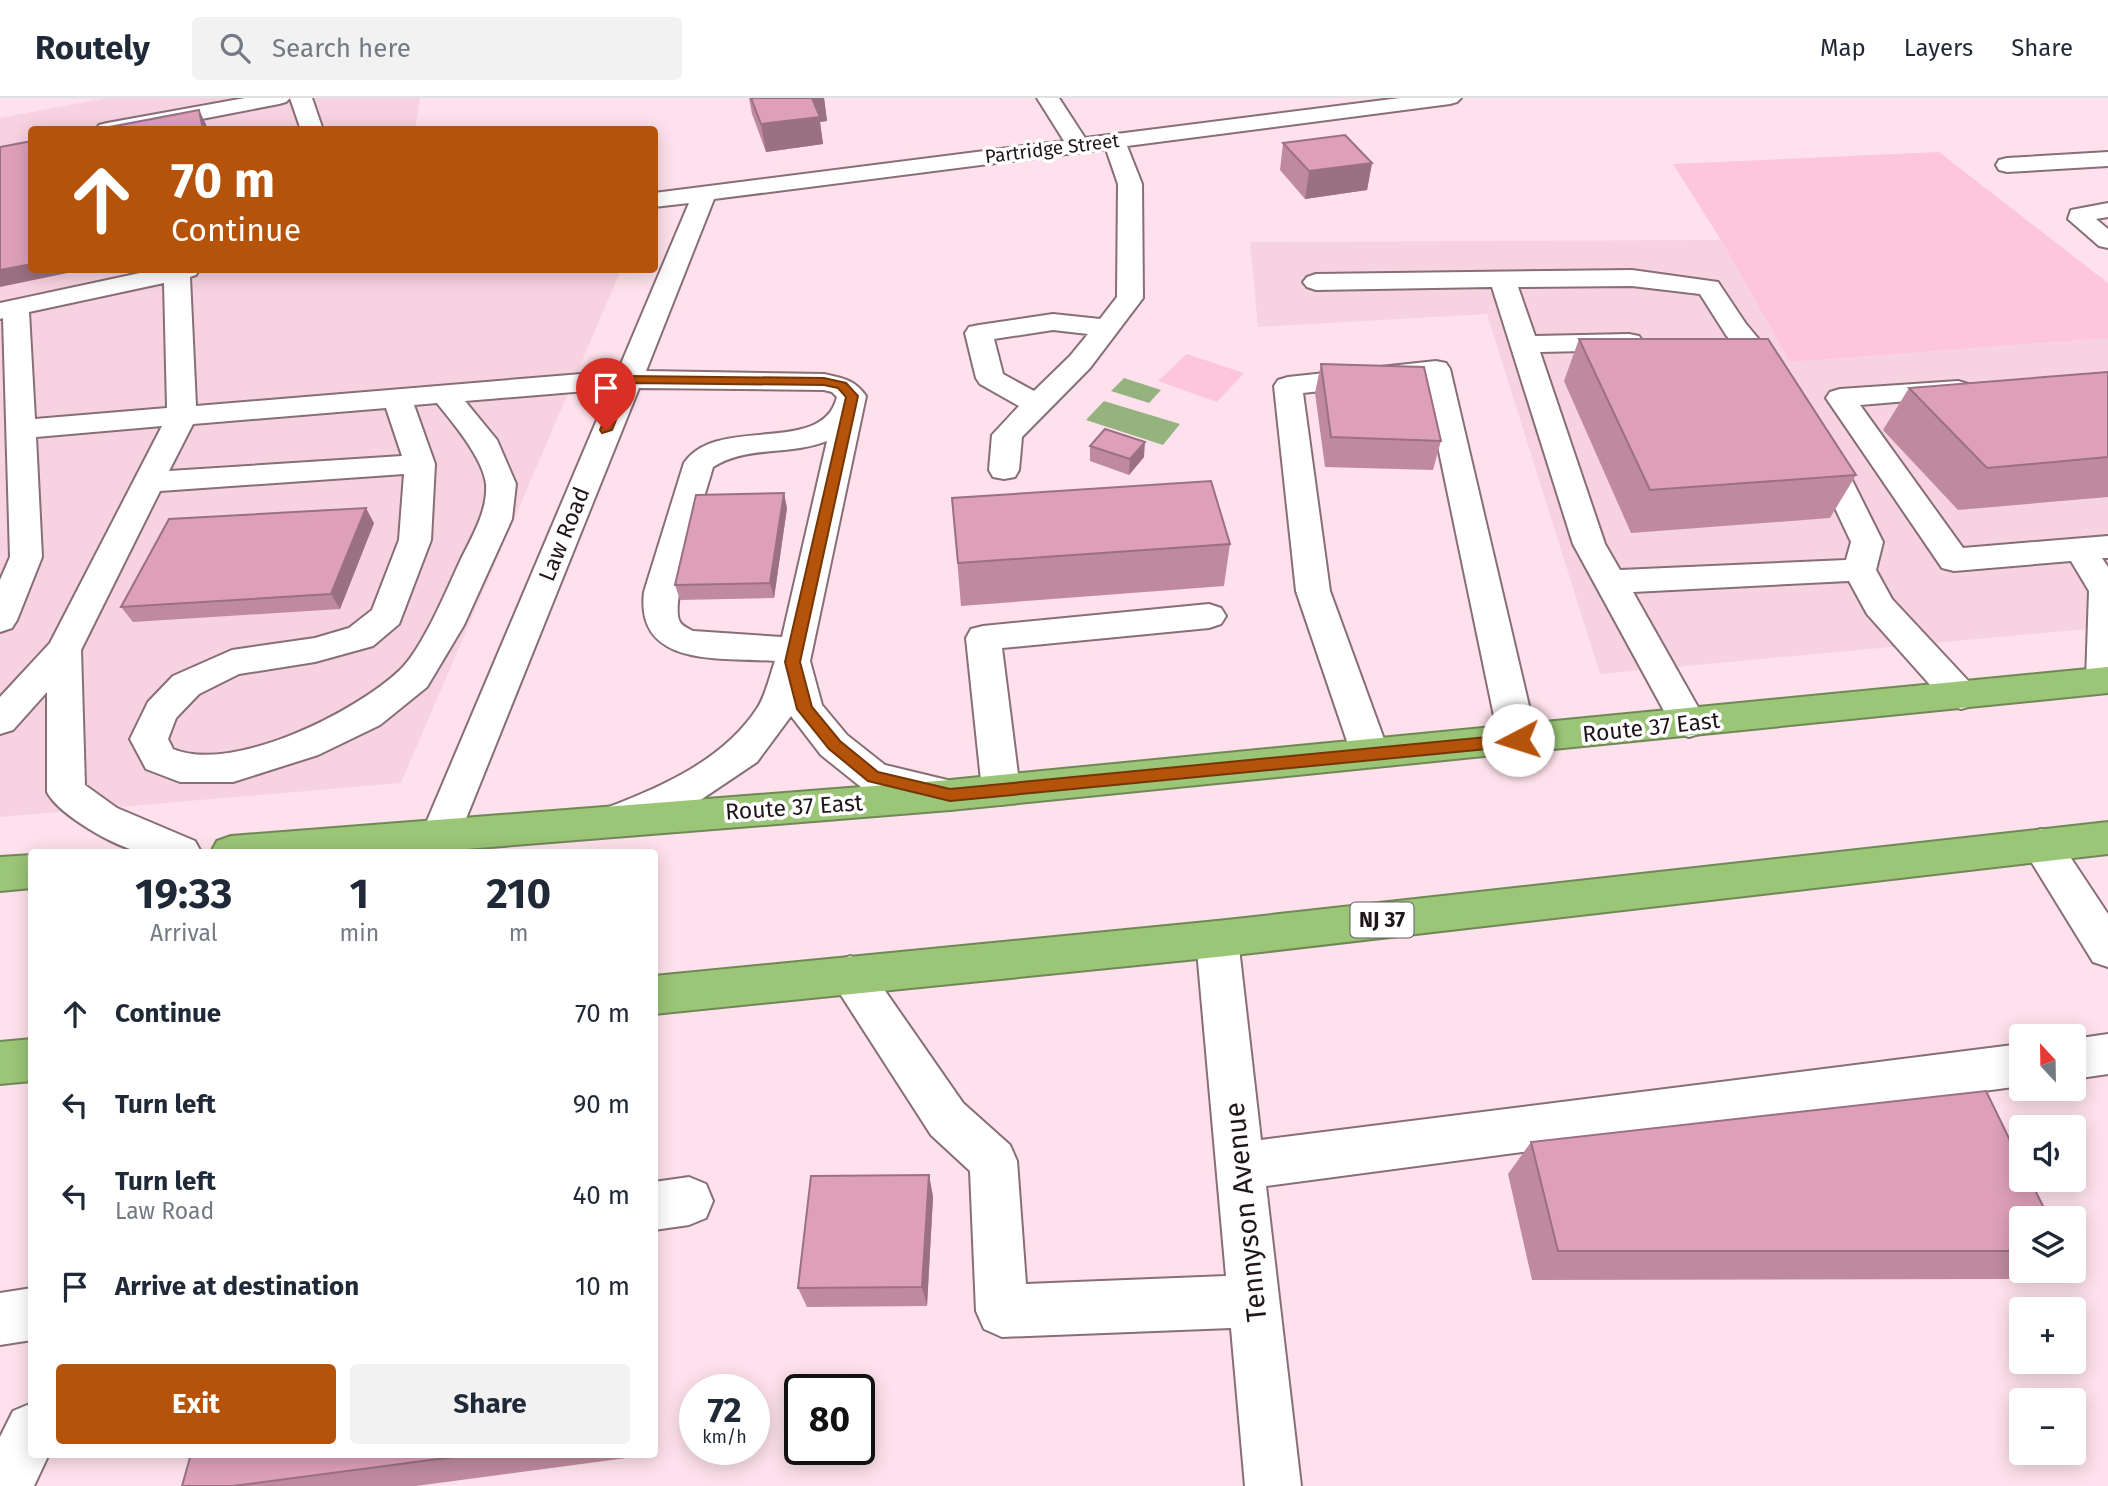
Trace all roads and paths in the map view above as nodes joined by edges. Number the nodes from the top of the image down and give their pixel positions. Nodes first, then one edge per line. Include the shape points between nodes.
1 (279, 98) edge
2 (301, 98) edge
3 (1048, 98) edge
4 (1450, 98) edge
5 (128, 126) edge
6 (311, 126) edge
7 (1114, 140) junction
8 (1078, 145) junction
9 (2108, 159) edge
10 (2007, 166) dead end
11 (704, 195) junction
12 (658, 200) edge
13 (2108, 210) edge
14 (2108, 240) edge
15 (173, 273) edge
16 (182, 273) edge
17 (1503, 279) junction
18 (1316, 282) dead end
19 (8, 309) edge
20 (1107, 328) junction
21 (1718, 340) edge
22 (1745, 340) junction
23 (1648, 342) edge
24 (1523, 344) junction
25 (627, 379) junction
26 (1987, 387) edge
27 (445, 395) junction
28 (397, 399) junction
29 (1036, 404) junction
30 (848, 413) junction
31 (182, 416) junction
32 (21, 429) junction
33 (420, 464) junction
34 (1004, 470) dead end
35 (149, 482) junction
36 (2094, 549) edge
37 (1860, 570) junction
38 (1608, 582) junction
39 (1209, 616) dead end
40 (0, 620) edge
41 (64, 650) junction
42 (794, 656) junction
43 (2106, 680) edge
44 (1961, 696) junction
45 (0, 720) edge
46 (1689, 723) junction
47 (1518, 740) junction
48 (1370, 754) junction
49 (1000, 790) junction
50 (950, 795) junction
51 (620, 820) junction
52 (441, 835) junction
53 (2108, 838) edge
54 (2041, 845) junction
55 (174, 849) edge
56 (268, 849) edge
57 (28, 871) edge
58 (0, 874) edge
59 (1217, 939) junction
60 (2108, 949) edge
61 (850, 975) junction
62 (658, 995) edge
63 (2108, 1054) edge
64 (2086, 1057) edge
65 (28, 1060) edge
66 (0, 1063) edge
67 (2009, 1067) edge
68 (1240, 1166) junction
69 (1254, 1301) junction
70 (28, 1315) edge
71 (0, 1319) edge
72 (28, 1438) edge
73 (5, 1486) edge
74 (1273, 1486) edge

1 - 5 street
2 - 6 street
3 - 8 street
4 - 7 street, Partridge Street
7 - 8 street, Partridge Street
7 - 20 street via 1130,184 1130,298
8 - 11 street, Partridge Street
9 - 10 street
11 - 12 street, Partridge Street
11 - 25 street, Law Road
13 - 14 street via 2080,215 2080,219
15 - 19 street
16 - 31 street
17 - 18 street
17 - 22 street via 1632,278 1709,287
17 - 24 street
19 - 32 street
20 - 29 street
20 - 29 street via 1053,321 978,333 990,378
21 - 22 street
22 - 37 street via 1829,458 1867,542
23 - 24 street
24 - 38 street via 1589,544
25 - 27 street
25 - 30 street via 824,382 842,386 852,396
25 - 52 street, Law Road
26 - 36 street via 1840,398 1954,560
27 - 28 street
27 - 33 street via 482,440 501,484 496,519 447,625 414,678 367,715 305,746 233,768 180,768 159,758 149,739 162,711 186,685 232,663 315,650 361,637 387,616 415,540
28 - 31 street
28 - 33 street
29 - 34 street via 1007,435
30 - 42 street
30 - 42 street via 837,426 812,438 781,444 734,444 699,463 661,592 658,611 675,638
31 - 32 street
31 - 35 street
32 - 40 street via 26,557
33 - 35 street
35 - 41 street
36 - 43 street via 2106,591
37 - 38 street
37 - 44 street via 1879,606
38 - 46 street
39 - 49 street via 983,638
41 - 45 street
41 - 55 street via 66,792 103,819
42 - 50 street via 805,709 834,745 874,777
42 - 51 street via 776,710 744,752 670,800
43 - 44 highway, Route 37 East
44 - 46 highway, Route 37 East
46 - 47 highway, Route 37 East
47 - 48 highway, Route 37 East
47 - 48 street via 1436,369 1288,386 1313,591
48 - 49 highway, Route 37 East
49 - 50 highway, Route 37 East
50 - 51 highway, Route 37 East
51 - 52 highway, Route 37 East
52 - 56 highway, Route 37 East
53 - 54 highway, NJ 37
54 - 59 highway, NJ 37
54 - 60 street
57 - 58 highway
59 - 61 highway, NJ 37
59 - 68 street, Tennyson Avenue
61 - 62 highway, NJ 37
61 - 69 street via 947,1119 993,1161 1002,1311
63 - 64 street
65 - 66 highway
67 - 68 street
68 - 69 street, Tennyson Avenue
69 - 74 street, Tennyson Avenue
70 - 71 street
72 - 73 street

